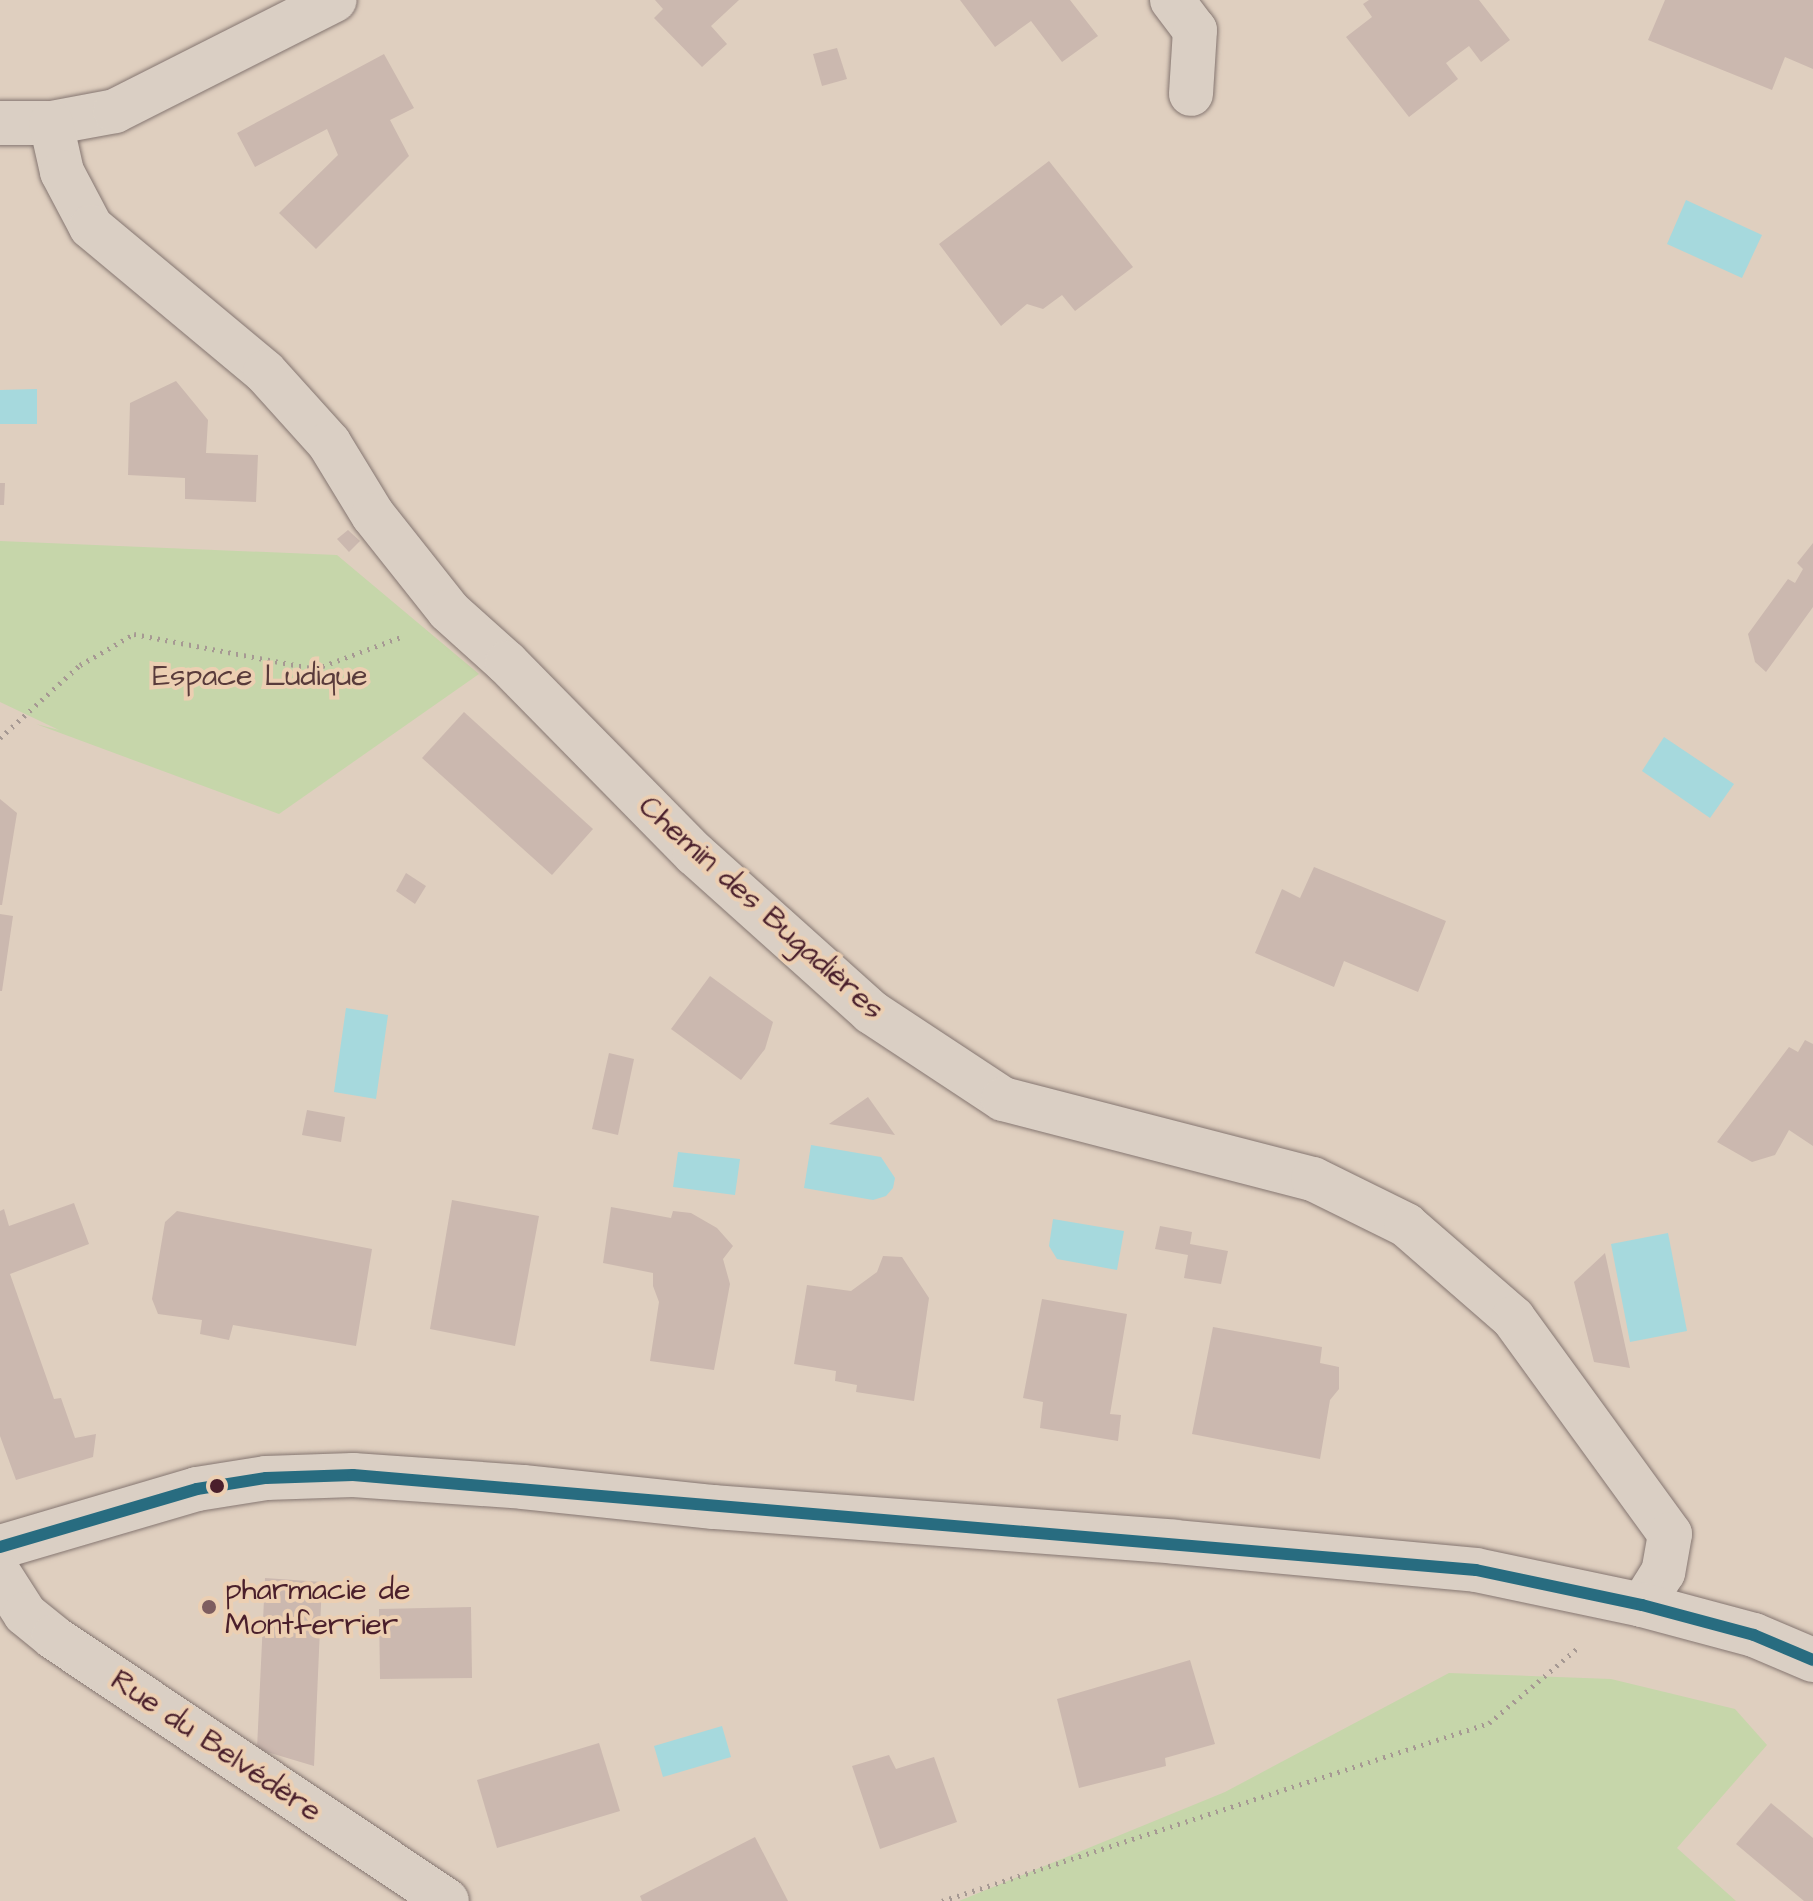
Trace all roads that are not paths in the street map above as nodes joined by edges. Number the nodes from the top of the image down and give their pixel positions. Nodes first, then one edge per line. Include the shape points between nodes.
1 (335, 0) edge
2 (1172, 0) edge
3 (1191, 94) dead end
4 (0, 123) edge
5 (51, 123) junction
6 (0, 1547) edge
7 (0, 1575) edge
8 (1642, 1605) junction
9 (1813, 1660) edge
10 (447, 1901) edge

1 - 5 street via 115,111
2 - 3 street via 1195,30
4 - 5 street
5 - 8 street, Chemin des Bugadières via 62,172 91,227 265,372 329,443 373,515 449,611 695,854 871,1012 1003,1099 1313,1179 1406,1225 1513,1318 1670,1534 1663,1572
6 - 8 street via 197,1489 266,1478 353,1475 1476,1570
7 - 10 street, Rue du Belvédère via 25,1614 53,1637
8 - 9 street via 1754,1635

